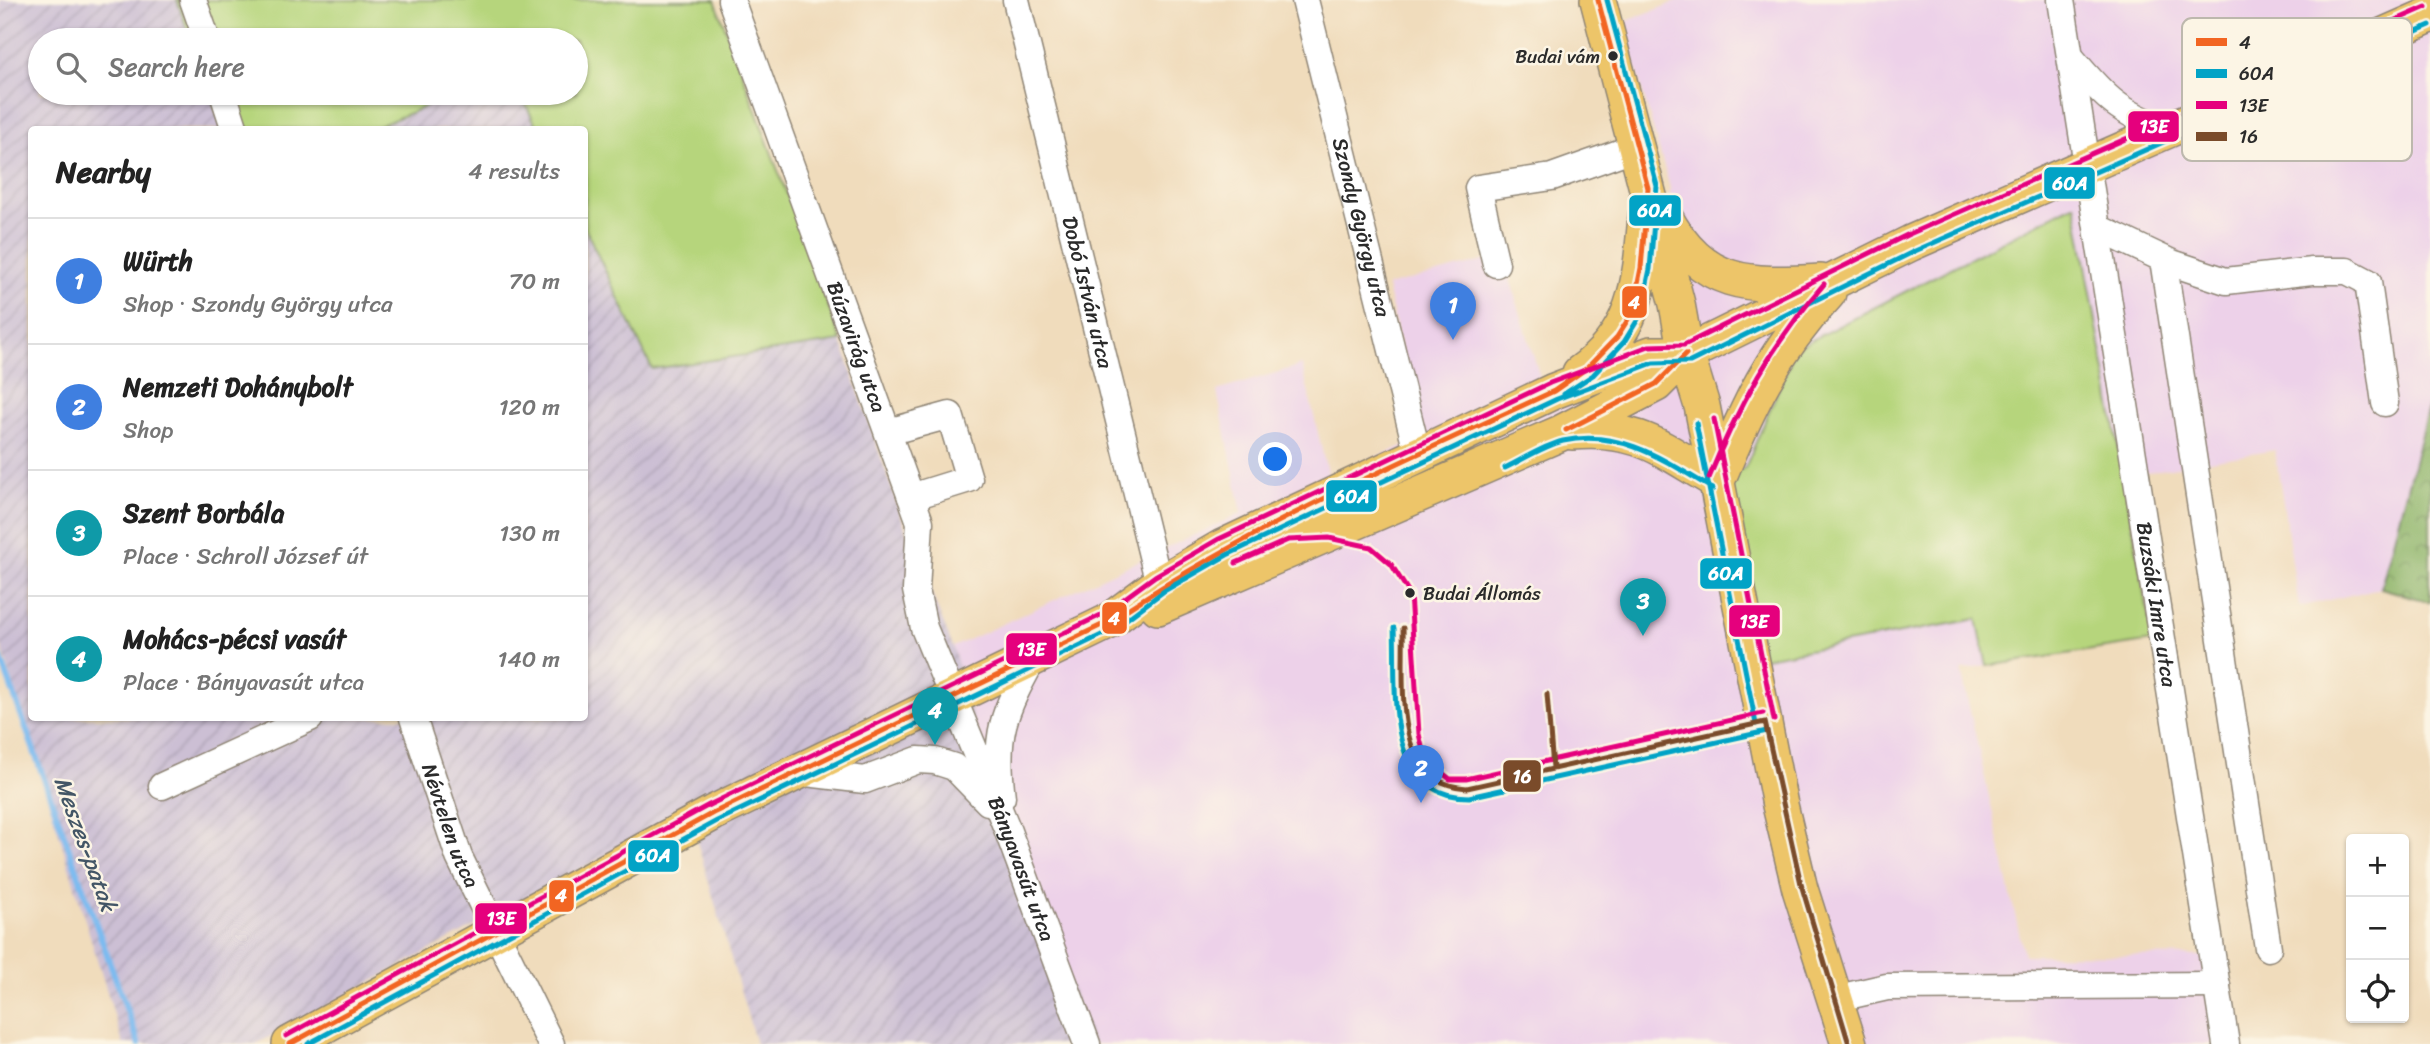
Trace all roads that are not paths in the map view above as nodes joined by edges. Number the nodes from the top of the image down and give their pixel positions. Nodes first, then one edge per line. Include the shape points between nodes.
1 (193, 0) edge
2 (731, 0) edge
3 (1016, 0) edge
4 (1306, 0) edge
5 (1598, 0) edge
6 (2061, 0) edge
7 (2430, 15) edge
8 (2412, 23) edge
9 (202, 28) edge
10 (2072, 59) junction
11 (227, 105) edge
12 (2182, 123) edge
13 (234, 126) edge
14 (2167, 130) junction
15 (1636, 147) junction
16 (2089, 164) junction
17 (1648, 188) junction
18 (2100, 229) junction
19 (2163, 259) junction
20 (1496, 264) dead end
21 (1839, 281) junction
22 (1686, 354) junction
23 (1554, 391) junction
24 (2385, 403) dead end
25 (888, 432) junction
26 (1561, 433) junction
27 (1418, 455) junction
28 (1717, 481) junction
29 (911, 497) junction
30 (1159, 584) junction
31 (1108, 622) junction
32 (1034, 659) junction
33 (953, 696) junction
34 (303, 721) edge
35 (414, 721) edge
36 (798, 772) junction
37 (162, 786) dead end
38 (1006, 826) junction
39 (496, 929) junction
40 (2268, 948) dead end
41 (2217, 985) junction
42 (1834, 999) junction
43 (290, 1044) edge
44 (551, 1044) edge
45 (1087, 1044) edge
46 (1849, 1044) edge
47 (2226, 1044) edge

1 - 9 street
2 - 25 street, Búzavirág utca
3 - 30 street, Dobó István utca
4 - 27 street, Szondy György utca
5 - 15 main road
6 - 10 street, Buzsáki Imre utca
7 - 8 main road
10 - 14 street via 2109,101 2132,117
10 - 16 street, Buzsáki Imre utca
11 - 13 street
12 - 14 main road
14 - 16 main road
15 - 17 main road
15 - 20 street via 1552,177 1478,188
16 - 18 street, Buzsáki Imre utca
16 - 21 main road
17 - 21 main road via 1677,241 1704,267 1759,284
17 - 22 main road
17 - 23 main road via 1632,313 1605,351
18 - 19 street
18 - 41 street, Buzsáki Imre utca
19 - 24 street via 2226,281 2347,271 2368,282
19 - 40 street
21 - 22 main road
21 - 28 main road via 1802,321 1764,375
22 - 23 main road via 1651,354
22 - 26 main road via 1656,384
22 - 28 main road
23 - 27 main road
25 - 29 street, Búzavirág utca
25 - 29 street via 950,415 968,479
26 - 28 main road via 1627,433 1656,444
26 - 31 main road via 1156,608
27 - 30 main road via 1223,547
28 - 42 main road via 1780,805
29 - 33 street, Búzavirág utca via 920,522 916,590 921,615
30 - 31 main road
31 - 32 main road
32 - 33 main road
32 - 38 street via 1001,725 998,768
33 - 36 main road
33 - 38 street, Bányavasút utca
34 - 37 street
35 - 39 street, Névtelen utca via 459,857
36 - 38 street via 865,779 918,760 935,761 954,766
36 - 39 main road
38 - 45 street, Bányavasút utca
39 - 43 main road
39 - 44 street, Névtelen utca
41 - 42 street via 1887,988
41 - 47 street, Buzsáki Imre utca
42 - 46 main road

